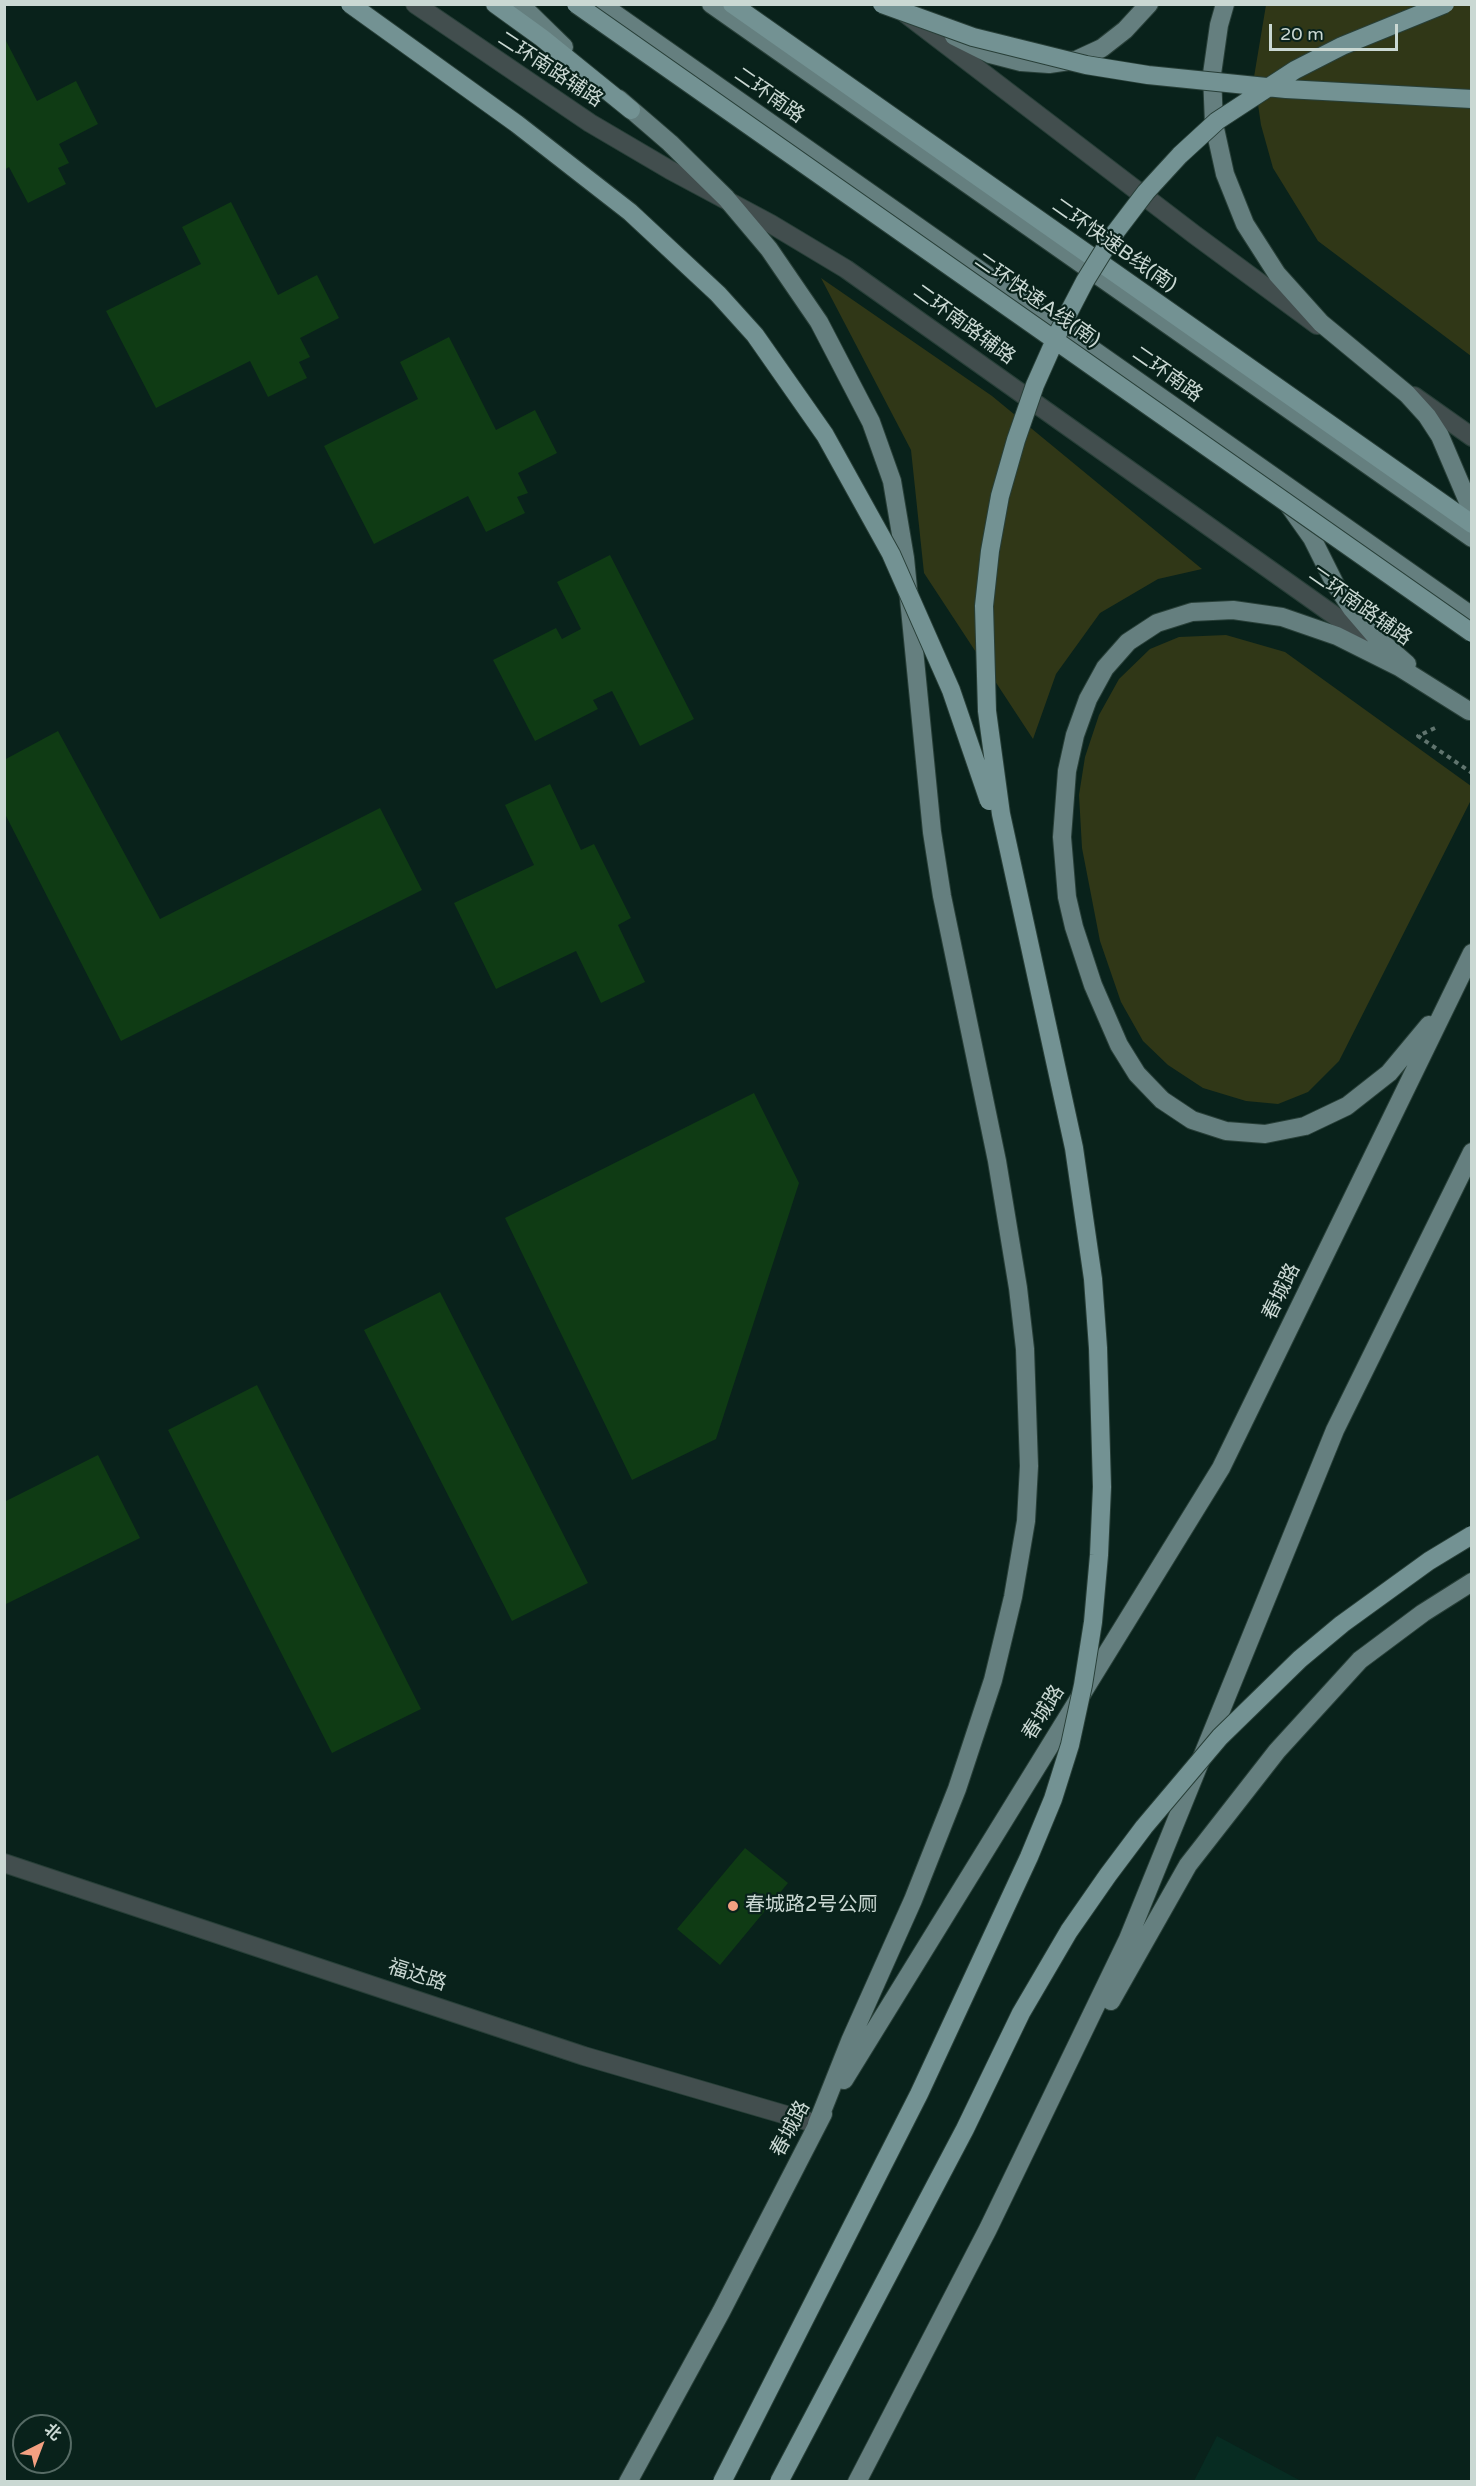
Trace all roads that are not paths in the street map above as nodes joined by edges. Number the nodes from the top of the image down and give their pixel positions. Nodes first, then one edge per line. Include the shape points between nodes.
1 (350, 4) edge
2 (415, 4) edge
3 (495, 4) edge
4 (520, 4) edge
5 (576, 4) edge
6 (601, 4) edge
7 (711, 4) edge
8 (732, 4) edge
9 (882, 4) edge
10 (895, 4) edge
11 (903, 4) edge
12 (1149, 4) edge
13 (1225, 4) edge
14 (1445, 4) edge
15 (1472, 99) edge
16 (631, 110) junction
17 (726, 198) junction
18 (1378, 370) junction
19 (1190, 419) junction
20 (1472, 437) edge
21 (1472, 511) edge
22 (1472, 524) edge
23 (1472, 538) edge
24 (1472, 616) edge
25 (1472, 633) edge
26 (1470, 712) edge
27 (1023, 919) junction
28 (1470, 956) edge
29 (1472, 1152) edge
30 (1472, 1535) edge
31 (1472, 1582) edge
32 (4, 1863) edge
33 (818, 2124) junction
34 (999, 2205) junction
35 (628, 2481) edge
36 (722, 2481) edge
37 (779, 2481) edge
38 (857, 2481) edge

1 - 27 highway, bridge via 517,124 630,212 718,294 783,373 859,492 922,620 978,764
2 - 17 street, 二环南路辅路 via 590,123
3 - 16 highway
4 - 16 main road
5 - 25 highway, 二环快速A线(南), bridge
6 - 19 main road, 二环南路
7 - 23 main road, 二环南路
8 - 22 highway, 二环快速B线(南)
9 - 15 highway, bridge via 984,40 1086,65 1148,75 1286,89
10 - 18 street
11 - 12 main road via 990,54 1049,64 1076,60 1102,48
13 - 18 main road via 1212,74 1214,124 1224,174 1245,224 1277,274 1321,323
14 - 27 highway, bridge via 1394,23 1295,70 1217,121 1180,154 1114,234 1059,331 1035,385 1000,496 984,606 990,742
16 - 17 main road via 670,142
17 - 26 street, 二环南路辅路 via 846,269
17 - 33 main road via 769,249 819,322 871,422 892,481 905,558 932,832 997,1161 1025,1348 1029,1466 1026,1521 993,1680 957,1789
18 - 20 street
18 - 21 main road via 1427,416 1440,436
19 - 24 main road, 二环南路
19 - 26 main road via 1275,488 1312,538 1335,584 1376,637
26 - 28 main road via 1399,667 1337,636 1282,617 1233,610 1192,612 1157,623 1128,642 1105,668 1088,699 1076,735 1067,771 1062,837 1074,927 1093,985 1119,1044 1137,1074 1162,1100 1192,1120 1226,1131 1265,1134 1305,1126 1347,1106 1389,1072 1430,1024
27 - 36 highway, bridge via 1074,1148 1097,1336 1101,1429 1099,1555 1083,1685 1053,1799 997,1928 919,2094
28 - 33 main road, 春城路 via 1221,1468
29 - 34 main road via 1335,1430 1128,1939
30 - 37 highway, bridge via 1371,1603 1300,1659 1220,1737 1108,1875 1069,1931 1021,2013 965,2129
31 - 34 main road via 1423,1612 1360,1660 1277,1751 1188,1865
32 - 33 street, 福达路 via 584,2056
33 - 35 main road, 春城路
34 - 38 main road

